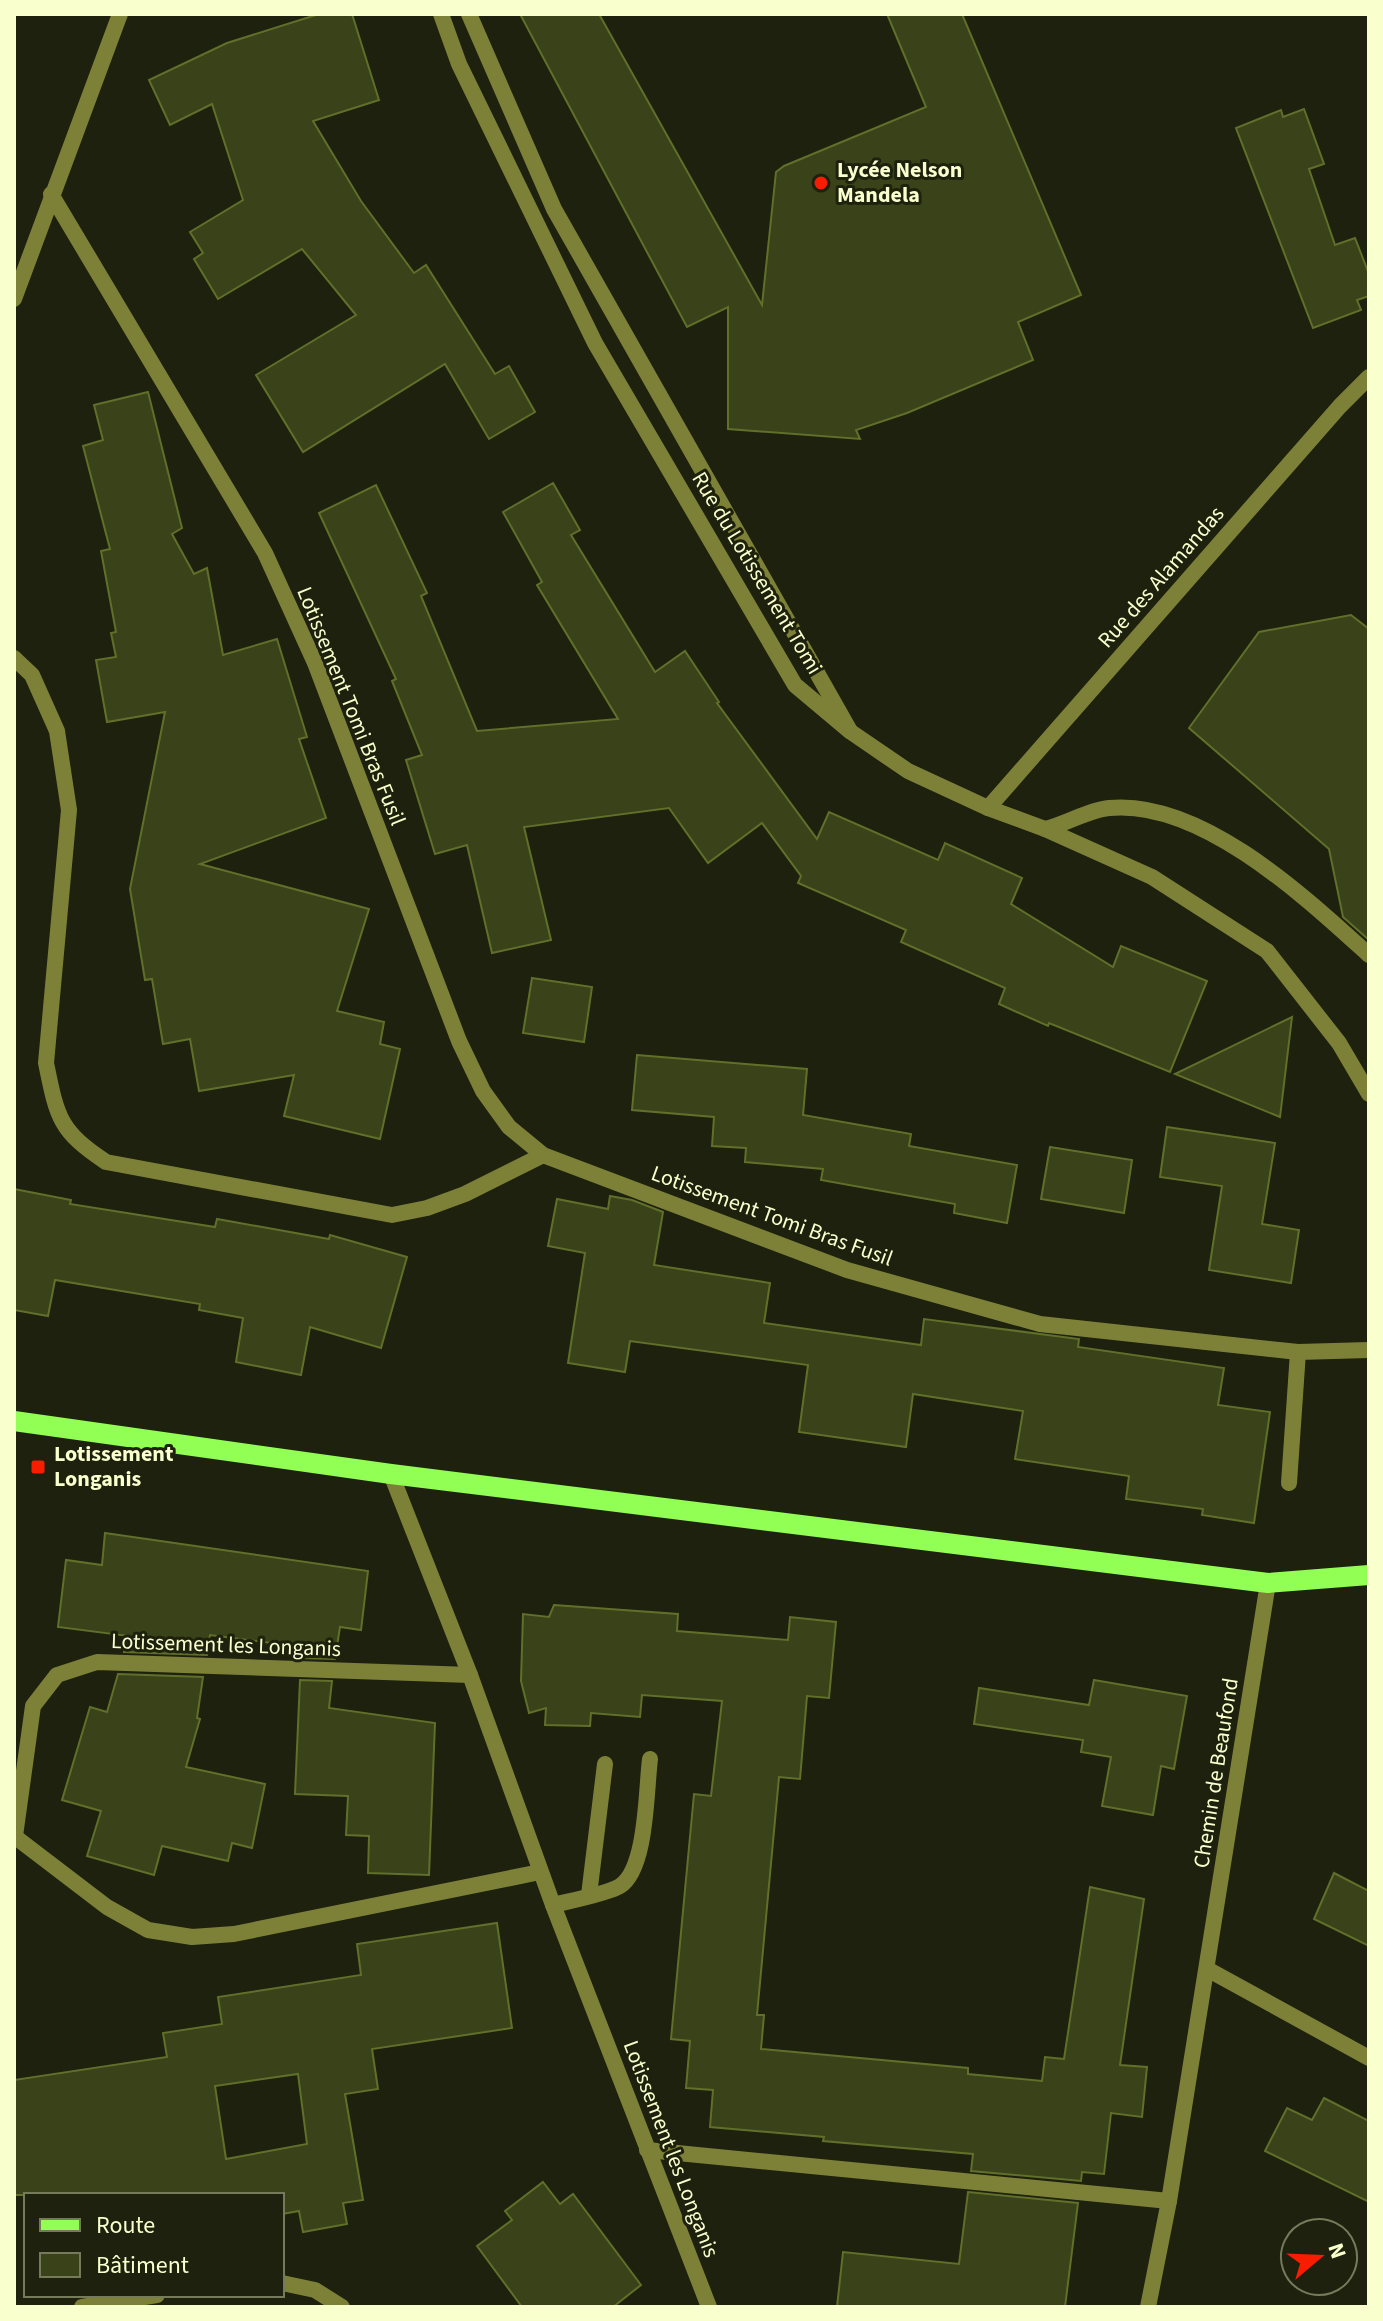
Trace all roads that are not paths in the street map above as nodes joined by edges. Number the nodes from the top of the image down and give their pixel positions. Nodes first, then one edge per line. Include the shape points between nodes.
1 (120, 14) edge
2 (441, 14) edge
3 (469, 14) edge
4 (51, 194) junction
5 (14, 299) edge
6 (1369, 377) edge
7 (14, 658) edge
8 (851, 732) junction
9 (988, 808) junction
10 (1045, 829) junction
11 (1369, 955) edge
12 (1369, 1094) edge
13 (543, 1155) junction
14 (1369, 1350) edge
15 (1298, 1352) junction
16 (14, 1421) edge
17 (391, 1474) junction
18 (1289, 1483) dead end
19 (1369, 1575) edge
20 (1268, 1583) junction
21 (470, 1675) junction
22 (650, 1759) dead end
23 (605, 1764) dead end
24 (15, 1836) edge
25 (540, 1872) junction
26 (589, 1895) junction
27 (553, 1905) junction
28 (1207, 1969) junction
29 (1369, 2058) edge
30 (647, 2150) junction
31 (1169, 2201) junction
32 (284, 2283) edge
33 (144, 2297) edge
34 (82, 2307) edge
35 (342, 2307) edge
36 (709, 2307) edge
37 (1148, 2307) edge

1 - 4 street
2 - 8 street, Rue du Lotissement Tomi via 459,64 595,343 795,685
3 - 8 street via 554,209
4 - 5 street
4 - 13 street, Lotissement Tomi Bras Fusil via 265,553 315,663 459,1041 483,1091 509,1127
6 - 9 street, Rue des Alamandas
7 - 13 street via 32,675 57,731 69,810 46,1063 62,1124 82,1146 106,1162 392,1215 465,1194
8 - 9 street, Rue du Lotissement Tomi via 908,771
9 - 10 street, Rue du Lotissement Tomi
10 - 11 street via 1104,808 1130,807 1211,832 1294,888
10 - 12 street, Rue du Lotissement Tomi via 1152,877 1267,951 1339,1043
13 - 15 street, Lotissement Tomi Bras Fusil via 847,1270 1040,1324
14 - 15 street, Lotissement Tomi Bras Fusil
15 - 18 street
16 - 17 main road
17 - 20 main road
17 - 21 street, Lotissement les Longanis
19 - 20 main road
20 - 28 street, Chemin de Beaufond
21 - 24 street, Lotissement les Longanis via 97,1662 57,1675 33,1706
21 - 25 street, Lotissement les Longanis
22 - 26 street via 639,1858 620,1886
23 - 26 street
24 - 25 street, Lotissement les Longanis via 107,1907 148,1930 192,1937 234,1934
25 - 27 street, Lotissement les Longanis
26 - 27 street
27 - 30 street, Lotissement les Longanis
28 - 29 street
28 - 31 street, Chemin de Beaufond
30 - 31 street
30 - 36 street, Lotissement les Longanis
31 - 37 street, Chemin de Beaufond
32 - 35 street via 315,2290
33 - 34 street

